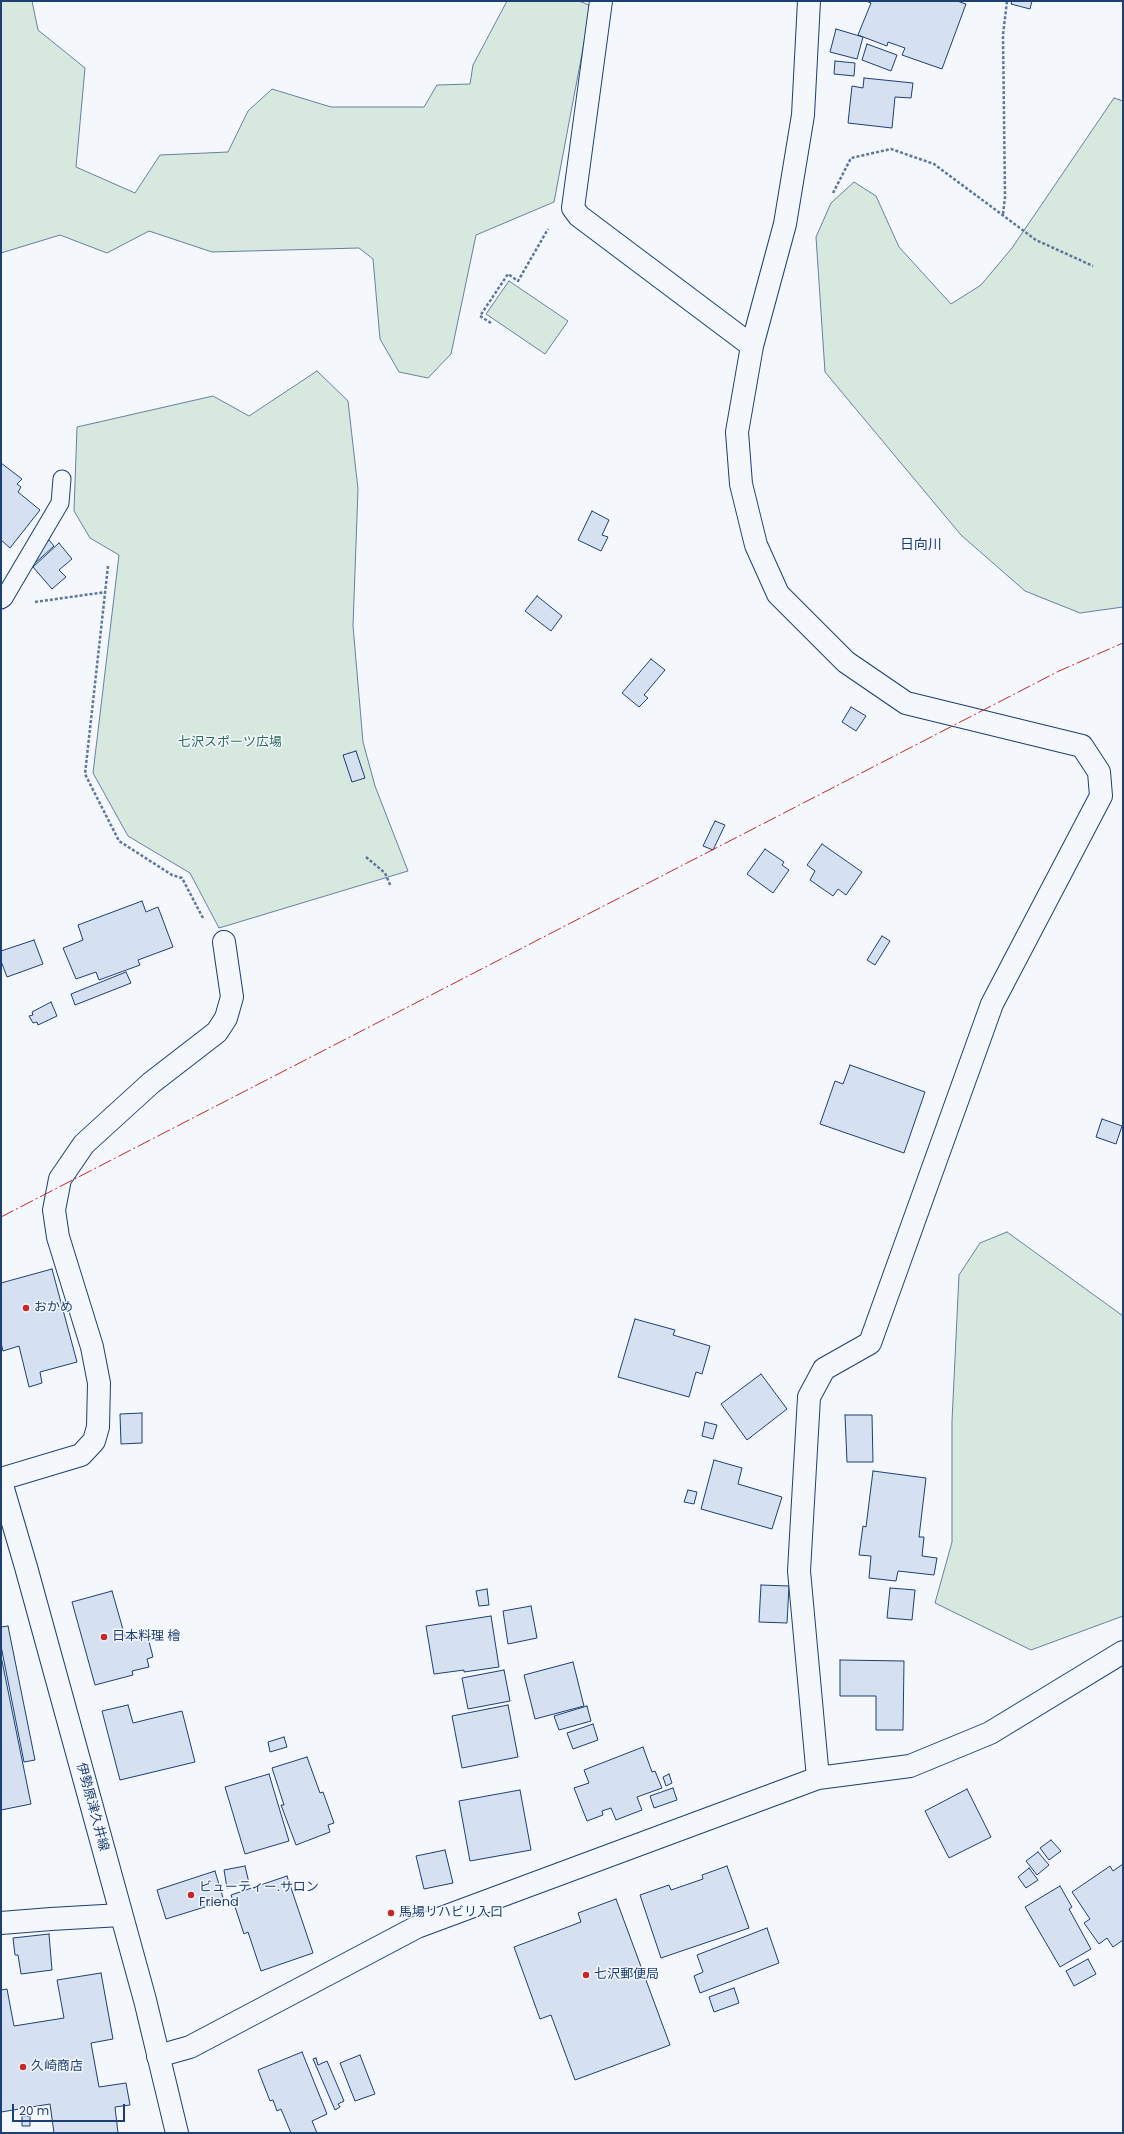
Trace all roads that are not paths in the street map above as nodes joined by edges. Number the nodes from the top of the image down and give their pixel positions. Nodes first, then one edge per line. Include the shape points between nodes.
1 (601, 1) edge
2 (809, 1) edge
3 (752, 346) junction
4 (62, 479) dead end
5 (3, 599) edge
6 (224, 942) dead end
7 (1, 1479) edge
8 (1, 1482) edge
9 (1123, 1652) edge
10 (818, 1778) junction
11 (122, 1916) junction
12 (1, 1924) edge
13 (158, 2056) junction
14 (177, 2133) edge

1 - 3 street via 574,208 579,216
2 - 3 street via 803,115 785,224
3 - 10 street via 737,432 742,484 756,545 778,594 846,662 906,703 1082,746 1099,772 1101,796 992,1004 870,1343 824,1369 809,1397 799,1571
4 - 5 lane via 60,503
6 - 7 street via 232,997 226,1018 217,1032 151,1083 84,1144 60,1179 54,1210 58,1237 92,1347 99,1383 98,1427 94,1441 81,1455
8 - 11 street, 伊勢原津久井線
9 - 10 street via 990,1733 910,1766
10 - 13 street via 417,1927 190,2047
11 - 12 street
11 - 13 street, 伊勢原津久井線
13 - 14 street, 伊勢原津久井線

